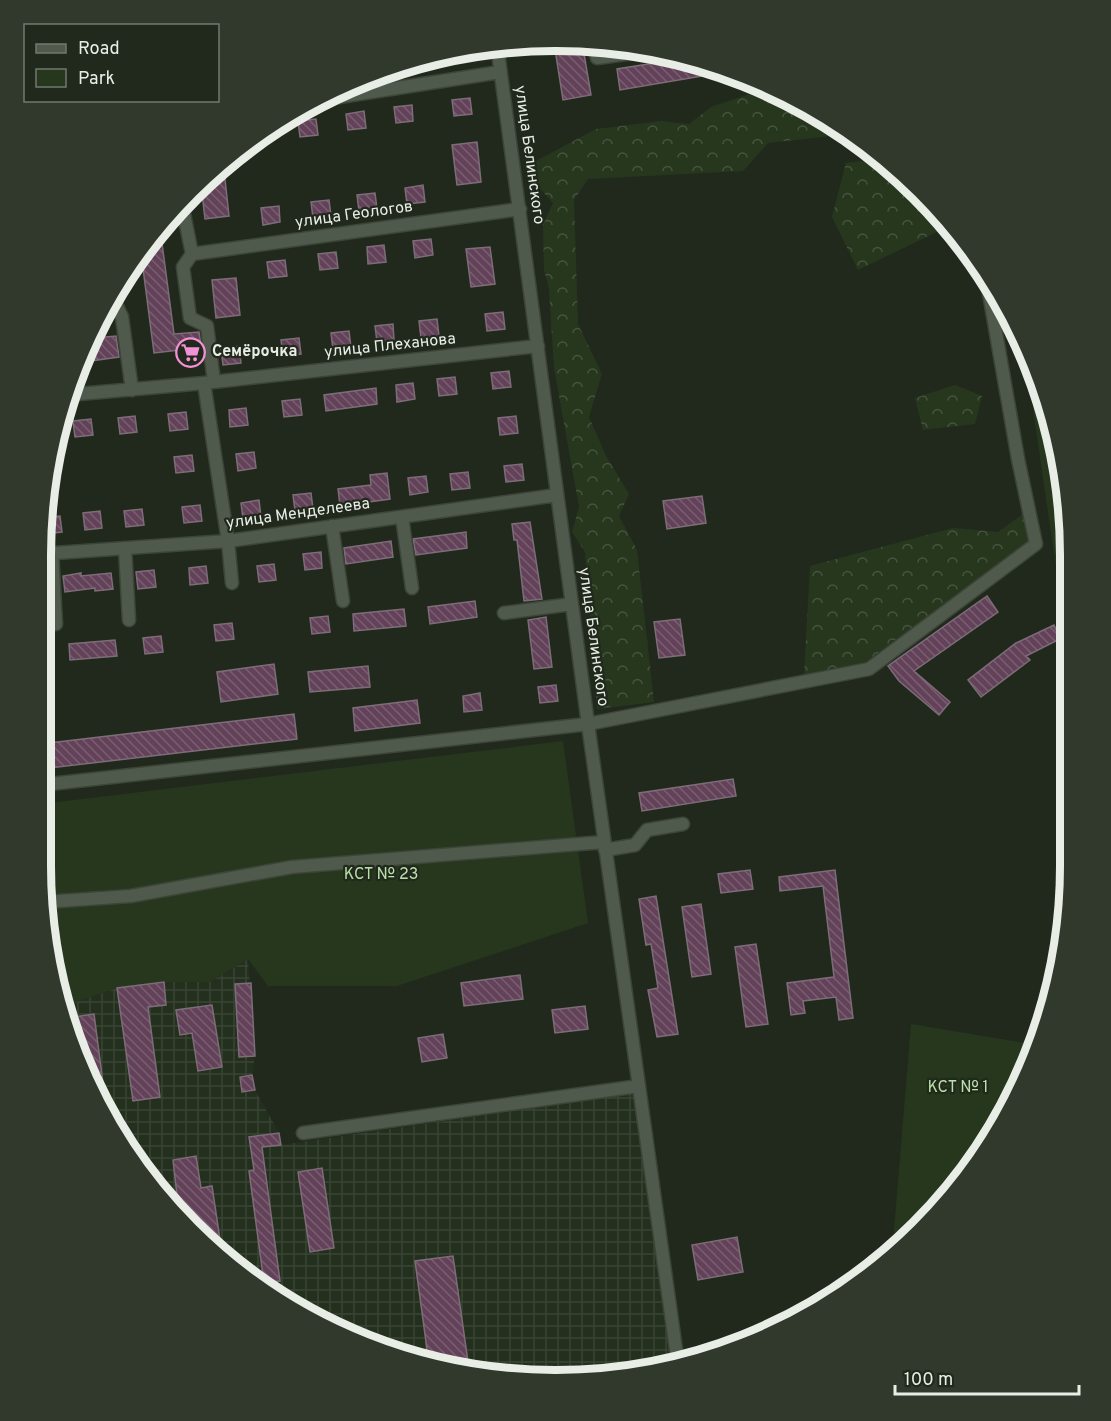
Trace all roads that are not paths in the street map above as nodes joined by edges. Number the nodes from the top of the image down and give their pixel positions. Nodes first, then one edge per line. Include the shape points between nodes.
1 (596, 53) edge
2 (497, 54) edge
3 (619, 55) edge
4 (500, 72) junction
5 (348, 96) edge
6 (520, 209) junction
7 (184, 215) edge
8 (192, 254) junction
9 (990, 300) edge
10 (117, 306) edge
11 (538, 346) junction
12 (209, 383) junction
13 (132, 390) junction
14 (78, 394) edge
15 (557, 495) junction
16 (402, 517) junction
17 (332, 526) junction
18 (228, 541) junction
19 (125, 548) junction
20 (51, 553) edge
21 (232, 583) dead end
22 (51, 585) edge
23 (412, 588) dead end
24 (343, 601) dead end
25 (572, 604) junction
26 (504, 613) dead end
27 (129, 620) dead end
28 (56, 624) dead end
29 (588, 724) junction
30 (51, 784) edge
31 (683, 824) dead end
32 (605, 846) junction
33 (52, 901) edge
34 (639, 1086) junction
35 (303, 1133) dead end
36 (677, 1355) edge

1 - 3 street via 597,58
2 - 4 street, улица Белинского
4 - 5 street
4 - 6 street, улица Белинского
6 - 8 street, улица Геологов
6 - 11 street, улица Белинского
7 - 8 street
8 - 12 street via 183,267 187,302 190,318 207,326
9 - 29 street via 1036,544 869,669
10 - 13 street
11 - 12 street, улица Плеханова
11 - 15 street, улица Белинского
12 - 13 street, улица Плеханова
12 - 18 street
13 - 14 street, улица Плеханова
15 - 16 street, улица Менделеева
15 - 25 street, улица Белинского
16 - 17 street, улица Менделеева
16 - 23 street
17 - 18 street, улица Менделеева
17 - 24 street
18 - 19 street, улица Менделеева
18 - 21 street
19 - 20 street, улица Менделеева
19 - 27 street
22 - 28 street
25 - 26 street
25 - 29 street, улица Белинского
29 - 30 street, улица Белинского
29 - 32 street
31 - 32 street via 647,830 635,845
32 - 33 street via 292,867 131,896
32 - 34 street
34 - 35 street
34 - 36 street

